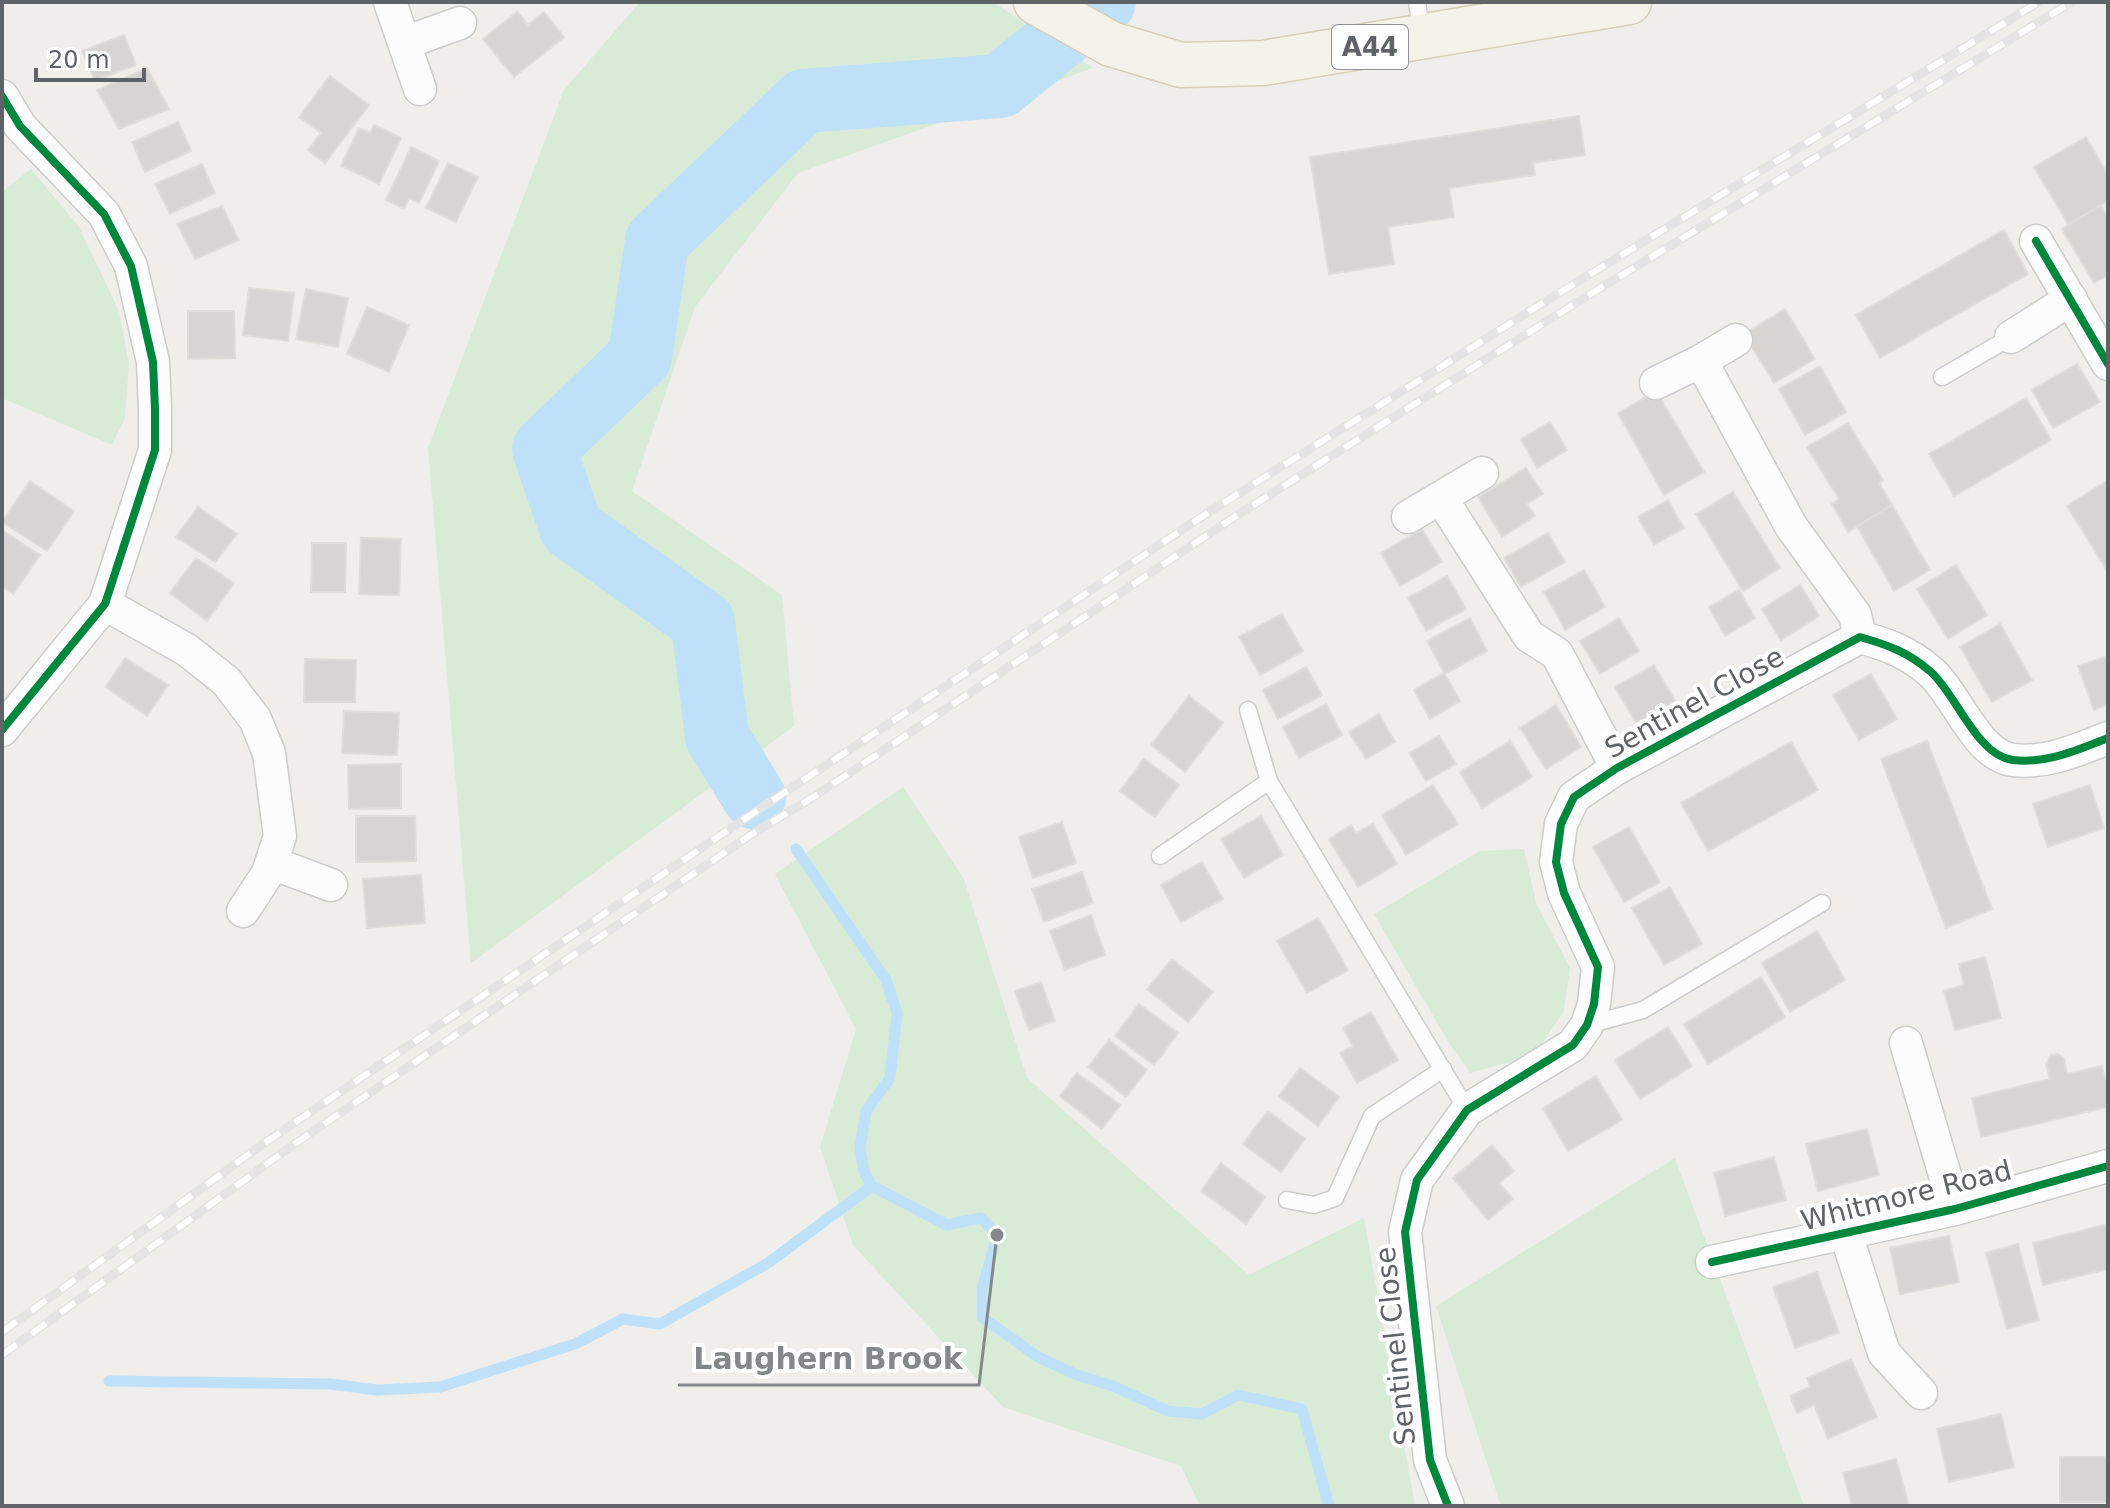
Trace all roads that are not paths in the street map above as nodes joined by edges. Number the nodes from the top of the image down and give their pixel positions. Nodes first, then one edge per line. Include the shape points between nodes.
1 (390, 2) edge
2 (1036, 2) edge
3 (1629, 2) edge
4 (1420, 20) edge
5 (460, 23) dead end
6 (404, 43) junction
7 (420, 89) dead end
8 (2, 96) edge
9 (11, 132) edge
10 (2036, 241) dead end
11 (2071, 299) junction
12 (2011, 337) joint
13 (1736, 340) dead end
14 (1701, 361) junction
15 (2108, 364) edge
16 (1942, 377) dead end
17 (1656, 383) dead end
18 (1482, 473) dead end
19 (1441, 498) junction
20 (1408, 517) dead end
21 (105, 604) junction
22 (1860, 637) junction
23 (1248, 710) dead end
24 (2, 730) edge
25 (2108, 738) edge
26 (1617, 768) junction
27 (1269, 781) junction
28 (1160, 856) dead end
29 (272, 863) junction
30 (331, 885) dead end
31 (1822, 903) dead end
32 (243, 911) dead end
33 (1587, 1025) junction
34 (1906, 1043) dead end
35 (1443, 1069) junction
36 (1467, 1110) junction
37 (2108, 1166) edge
38 (1287, 1200) dead end
39 (1955, 1209) junction
40 (1846, 1234) junction
41 (1712, 1262) dead end
42 (1921, 1393) dead end
43 (1448, 1506) edge

1 - 6 street
2 - 4 main road, A44 via 1111,44 1181,65 1263,63
3 - 4 main road, A44
5 - 6 street
6 - 7 street
8 - 9 street
9 - 21 street via 104,214 131,266 153,362 155,450
10 - 11 street
11 - 12 street
11 - 15 street
12 - 16 lane
13 - 14 street
14 - 17 street
14 - 22 street via 1791,526 1855,615
18 - 19 street
19 - 20 street
19 - 26 street via 1529,636 1557,654
21 - 24 street
21 - 29 street via 187,650 226,681 255,719 269,753 280,836
22 - 25 street via 1897,648 1933,674 1989,749 2011,760 2054,759
22 - 26 street, Sentinel Close
23 - 27 lane
26 - 33 street, Sentinel Close via 1574,797 1561,824 1556,862 1564,893 1598,967
27 - 28 lane
27 - 35 lane
29 - 30 street
29 - 32 street
31 - 33 lane via 1643,1010
33 - 36 street, Sentinel Close via 1573,1045
34 - 39 street, Whitmore Road
35 - 36 lane
35 - 38 lane via 1372,1116 1335,1198 1314,1205
36 - 43 street, Sentinel Close via 1417,1180 1405,1232 1430,1460
37 - 39 street, Whitmore Road
39 - 40 street, Whitmore Road
40 - 41 street, Whitmore Road
40 - 42 street, Whitmore Road via 1884,1353

